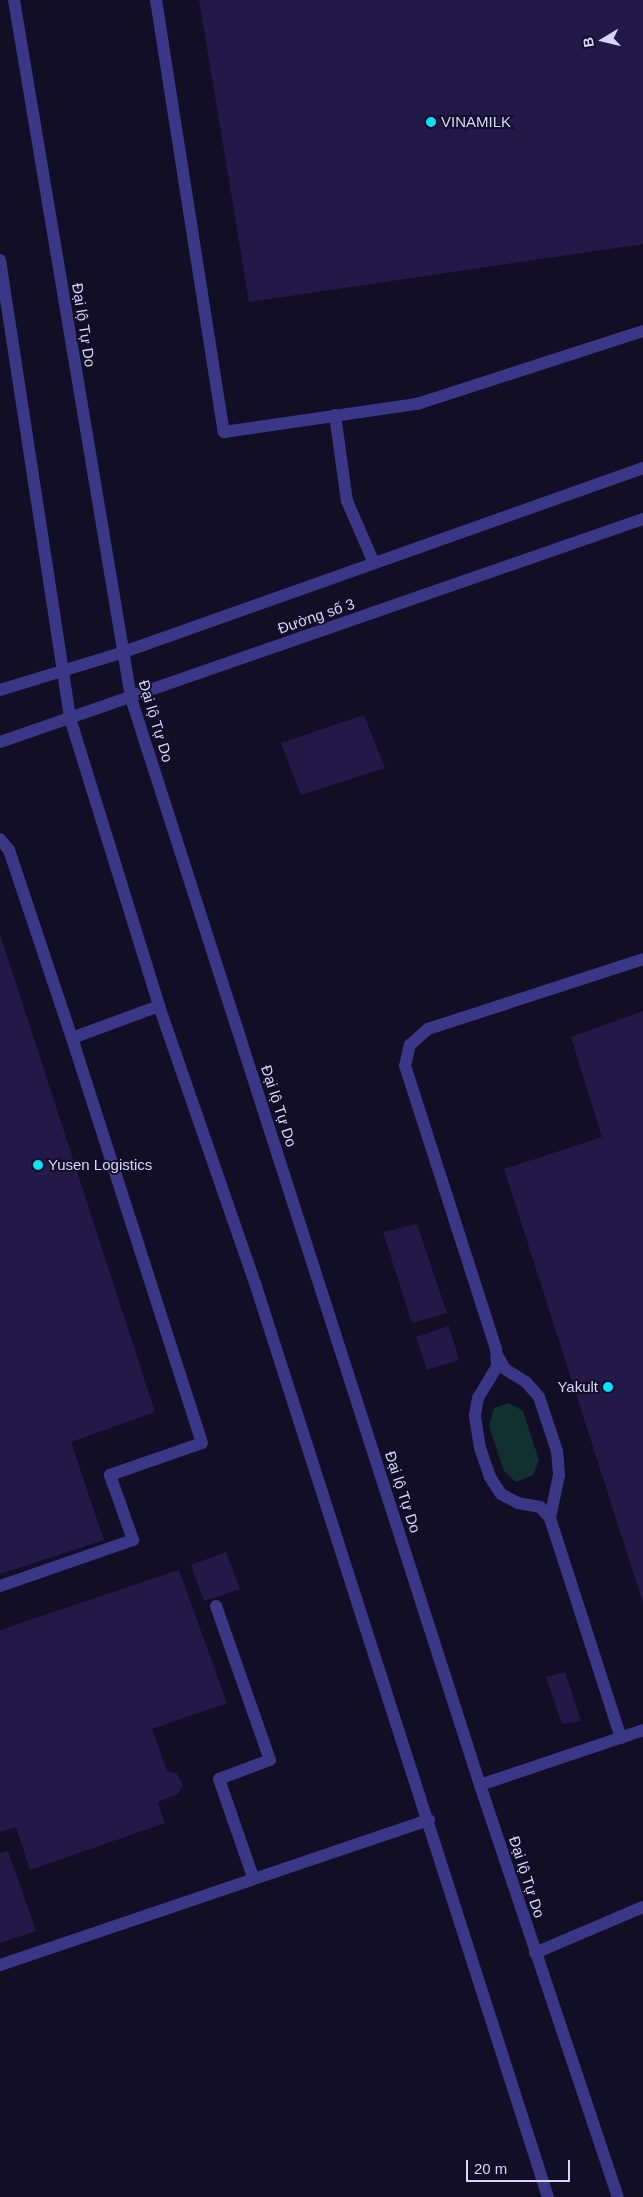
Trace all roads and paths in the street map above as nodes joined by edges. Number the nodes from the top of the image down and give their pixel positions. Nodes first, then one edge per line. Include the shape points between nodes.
1 (14, 0) edge
2 (156, 0) edge
3 (0, 260) edge
4 (643, 331) edge
5 (335, 416) junction
6 (643, 468) edge
7 (643, 519) edge
8 (374, 563) junction
9 (121, 653) junction
10 (62, 669) junction
11 (0, 690) edge
12 (130, 698) junction
13 (70, 718) junction
14 (0, 742) edge
15 (0, 839) edge
16 (643, 959) edge
17 (160, 1006) junction
18 (72, 1038) junction
19 (497, 1355) junction
20 (550, 1518) junction
21 (0, 1586) edge
22 (216, 1606) dead end
23 (643, 1730) edge
24 (621, 1738) junction
25 (480, 1785) junction
26 (429, 1820) junction
27 (253, 1878) junction
28 (643, 1907) edge
29 (535, 1953) junction
30 (0, 1965) edge
31 (548, 2197) edge
32 (618, 2197) edge

1 - 9 street, Đại lộ Tự Do
2 - 5 street via 224,432
3 - 10 street
4 - 5 street via 417,404
5 - 8 street via 347,501
6 - 8 street, Đường số 3
7 - 12 street, Đường số 3
8 - 9 street, Đường số 3
9 - 10 street, Đường số 3
9 - 12 street, Đại lộ Tự Do
10 - 11 street, Đường số 3
10 - 13 street
12 - 13 street, Đường số 3
12 - 25 street, Đại lộ Tự Do
13 - 14 street, Đường số 3
13 - 17 street
15 - 18 street via 10,850
16 - 19 street via 428,1029 415,1038 407,1052 406,1074
17 - 18 street
17 - 26 street via 258,1292
18 - 21 street via 202,1443 110,1475 133,1540
19 - 20 street via 505,1369 526,1382 538,1397 557,1451 558,1475
19 - 20 street via 497,1366 478,1398 476,1408 475,1429 480,1448 490,1478 502,1494 518,1503 540,1507
20 - 24 street
22 - 27 street via 270,1760 219,1779
23 - 24 street
24 - 25 street
25 - 29 street, Đại lộ Tự Do
26 - 27 street
26 - 31 street
27 - 30 street
28 - 29 street
29 - 32 street, Đại lộ Tự Do

